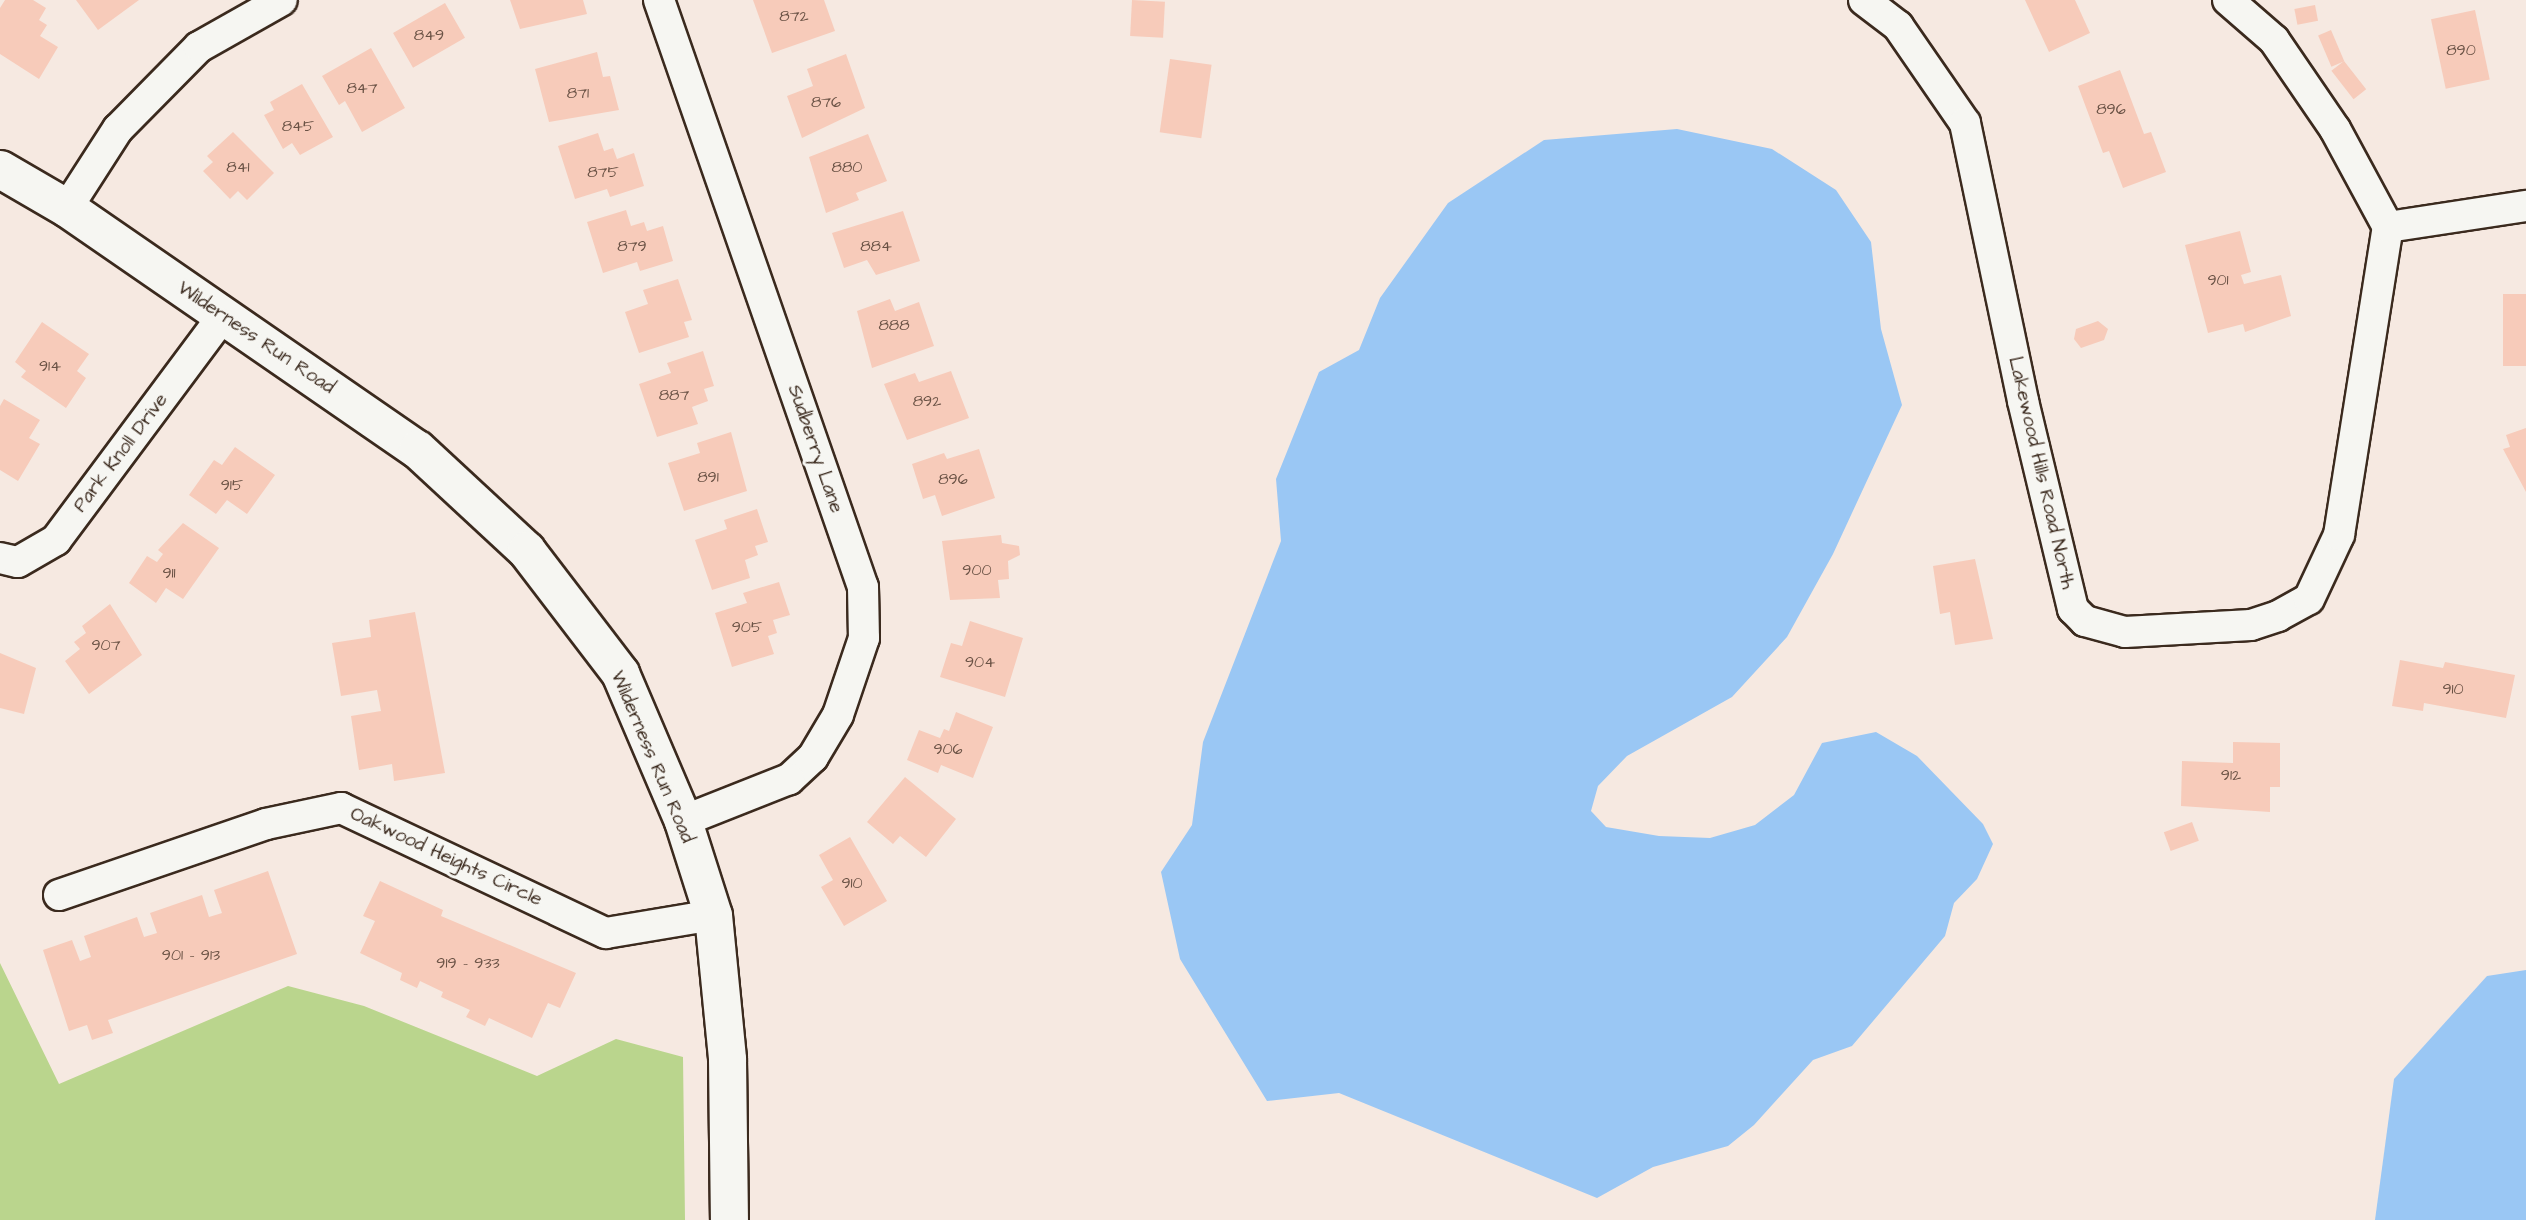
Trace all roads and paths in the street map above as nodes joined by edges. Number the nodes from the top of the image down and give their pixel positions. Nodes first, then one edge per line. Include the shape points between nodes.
1 (282, 0) edge
2 (659, 0) edge
3 (1864, 0) edge
4 (2228, 0) edge
5 (0, 169) edge
6 (2526, 206) edge
7 (67, 208) junction
8 (2388, 227) junction
9 (223, 316) junction
10 (0, 558) edge
11 (683, 821) junction
12 (59, 895) dead end
13 (713, 915) junction
14 (729, 1220) edge

1 - 7 street via 199,47 118,129
2 - 11 street, Sudberry Lane via 863,587 864,625 856,670 838,715 813,757 789,779
3 - 8 street, Lakewood Hills Road North via 1898,26 1965,123 2035,453 2073,609 2085,621 2125,632 2251,625 2309,599 2339,535
4 - 8 street via 2274,40 2335,128
5 - 7 street, Wilderness Run Road
6 - 8 street
7 - 9 street, Wilderness Run Road
9 - 10 street, Park Knoll Drive via 56,540 18,562
9 - 11 street, Wilderness Run Road via 417,449 526,550 620,673
11 - 13 street, Wilderness Run Road
12 - 13 street, Oakwood Heights Circle via 267,824 341,808 606,933
13 - 14 street, Wilderness Run Road via 727,1059

